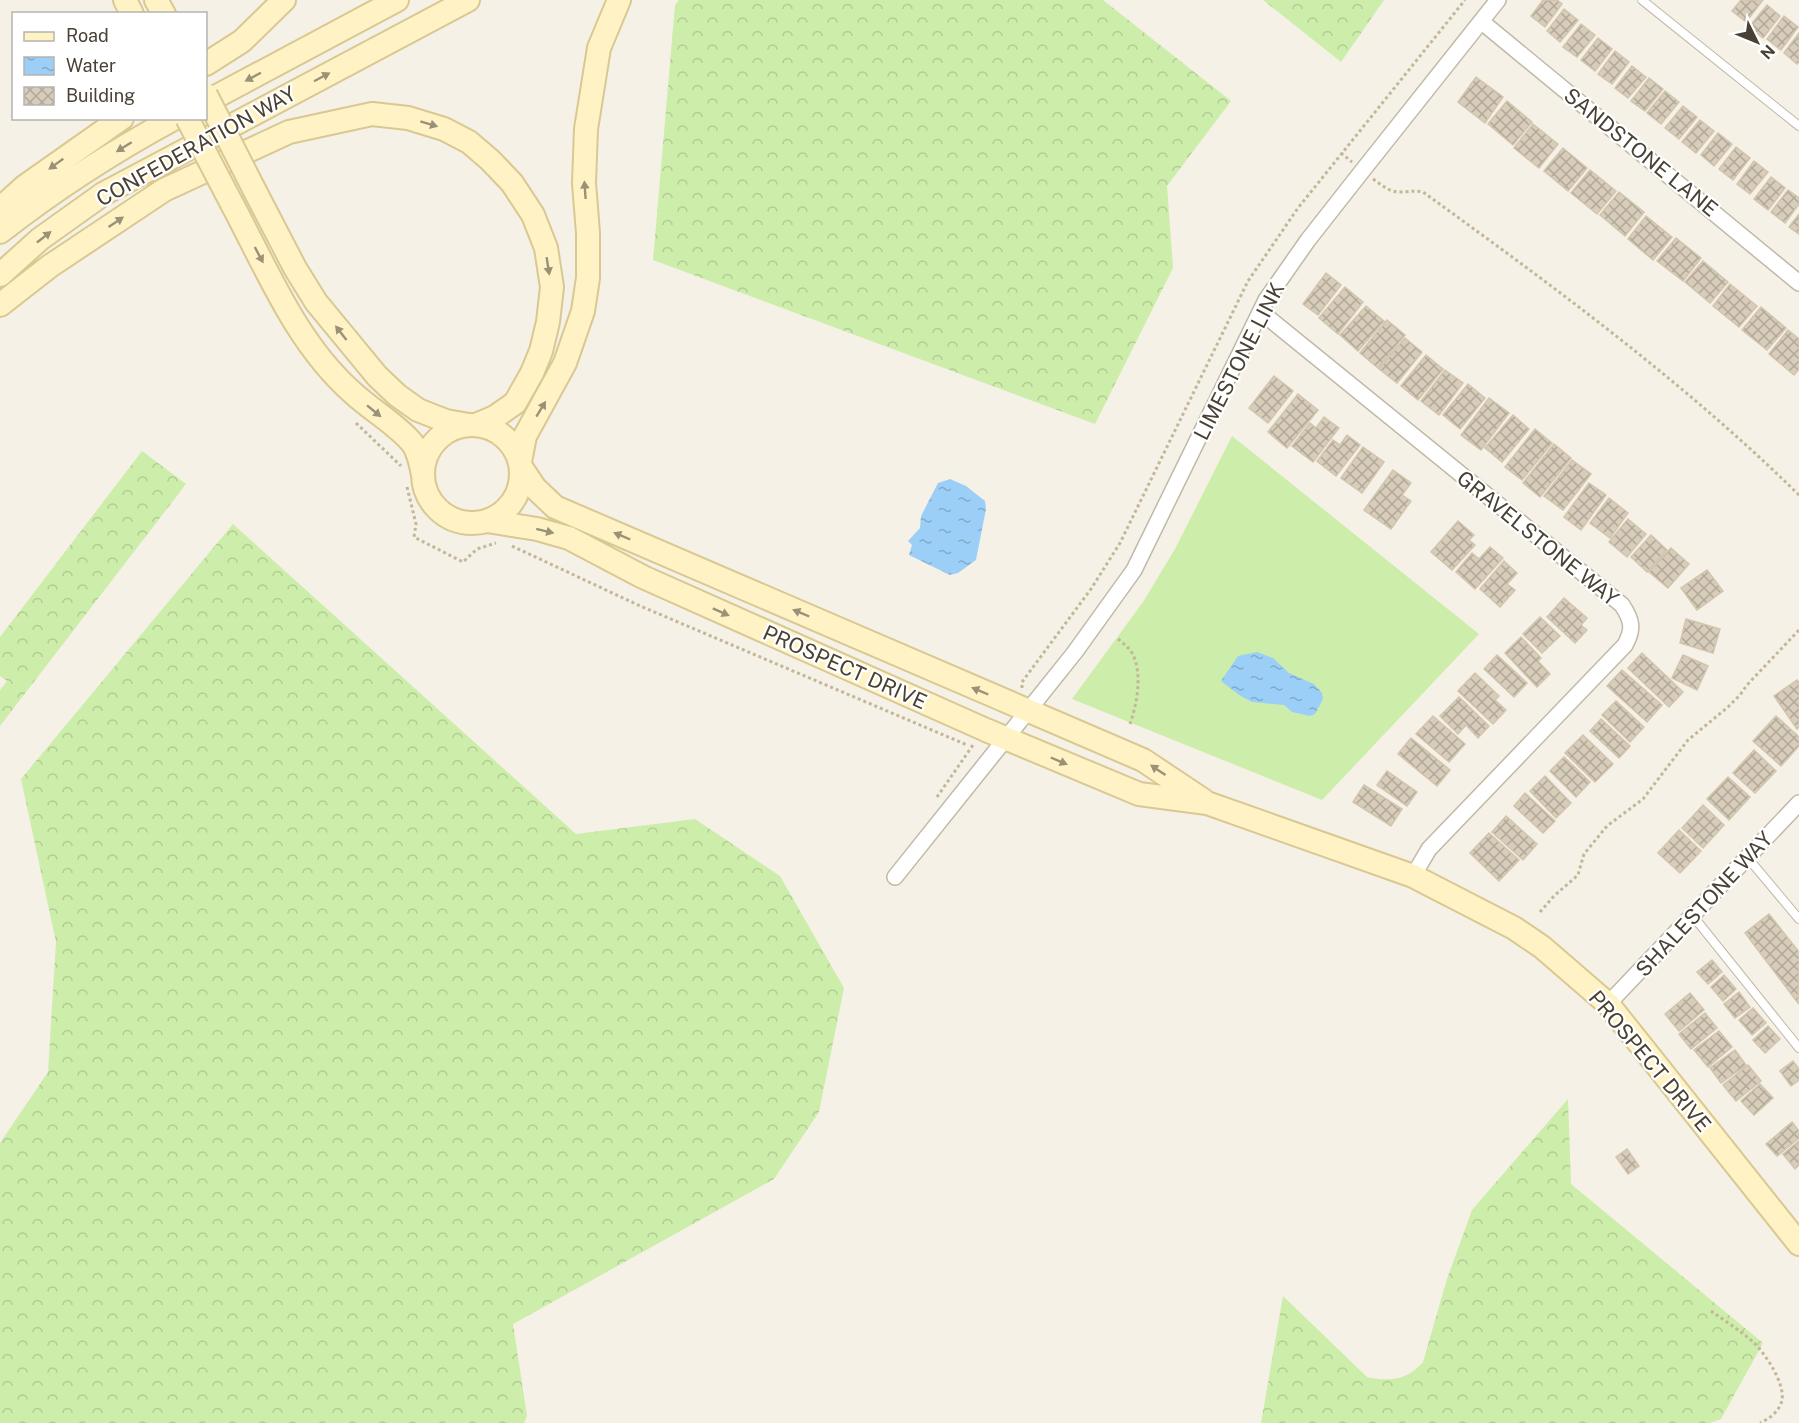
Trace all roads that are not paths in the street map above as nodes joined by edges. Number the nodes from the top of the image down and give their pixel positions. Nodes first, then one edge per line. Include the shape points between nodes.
1 (284, 0) edge
2 (397, 0) edge
3 (468, 0) edge
4 (619, 0) edge
5 (1498, 0) edge
6 (1642, 0) edge
7 (1482, 22) junction
8 (207, 63) edge
9 (207, 97) edge
10 (207, 101) edge
11 (119, 120) edge
12 (171, 120) edge
13 (188, 120) edge
14 (1799, 126) edge
15 (0, 209) edge
16 (0, 232) edge
17 (0, 275) edge
18 (1799, 283) edge
19 (0, 305) edge
20 (1261, 312) junction
21 (472, 425) junction
22 (520, 465) junction
23 (423, 475) junction
24 (487, 521) junction
25 (1027, 711) junction
26 (1006, 738) junction
27 (1207, 802) junction
28 (1799, 803) edge
29 (1747, 857) junction
30 (1413, 876) junction
31 (895, 877) dead end
32 (1693, 916) junction
33 (1799, 919) edge
34 (1608, 1004) junction
35 (1799, 1048) edge
36 (1799, 1245) edge

1 - 8 street via 242,41
2 -> 10 street, CONFEDERATION WAY
17 -> 3 street, CONFEDERATION WAY via 40,239 103,194
22 -> 4 street via 525,436 565,363 583,312 588,278 586,129 599,48
5 - 7 street, LIMESTONE LINK
6 - 14 lane
7 - 18 street, SANDSTONE LANE
7 - 20 street, LIMESTONE LINK via 1288,268
21 -> 9 street, bridge via 446,421 418,410 397,395 316,302
11 -> 15 street via 24,187
12 -> 16 street, CONFEDERATION WAY via 126,145
13 -> 23 street, bridge via 292,318 330,371 413,445
19 -> 21 street via 50,266 164,190 289,132 372,114 408,117 469,142 490,160 512,183 533,215 546,248 552,287 548,322 532,373 515,403
20 - 25 street, LIMESTONE LINK via 1134,570
20 - 30 street, GRAVELSTONE WAY via 1622,606 1632,624 1625,645 1429,849
21 - 22 street via 498,432 509,441
21 - 23 street via 442,435 425,460
22 - 24 street via 517,495 509,507
25 -> 22 street, PROSPECT DRIVE via 555,507 535,488
23 - 24 street via 425,489 442,513 469,524
24 -> 26 street, PROSPECT DRIVE via 569,538 643,577
25 - 26 street, LIMESTONE LINK
27 -> 25 street, PROSPECT DRIVE via 1143,760
26 -> 27 street, PROSPECT DRIVE via 1139,794
26 - 31 street, LIMESTONE LINK
27 - 30 street, PROSPECT DRIVE
28 - 29 street, SHALESTONE WAY
29 - 32 street, SHALESTONE WAY
29 - 33 lane
30 - 34 street, PROSPECT DRIVE via 1514,928
32 - 34 street, SHALESTONE WAY
32 - 35 lane
34 - 36 street, PROSPECT DRIVE

